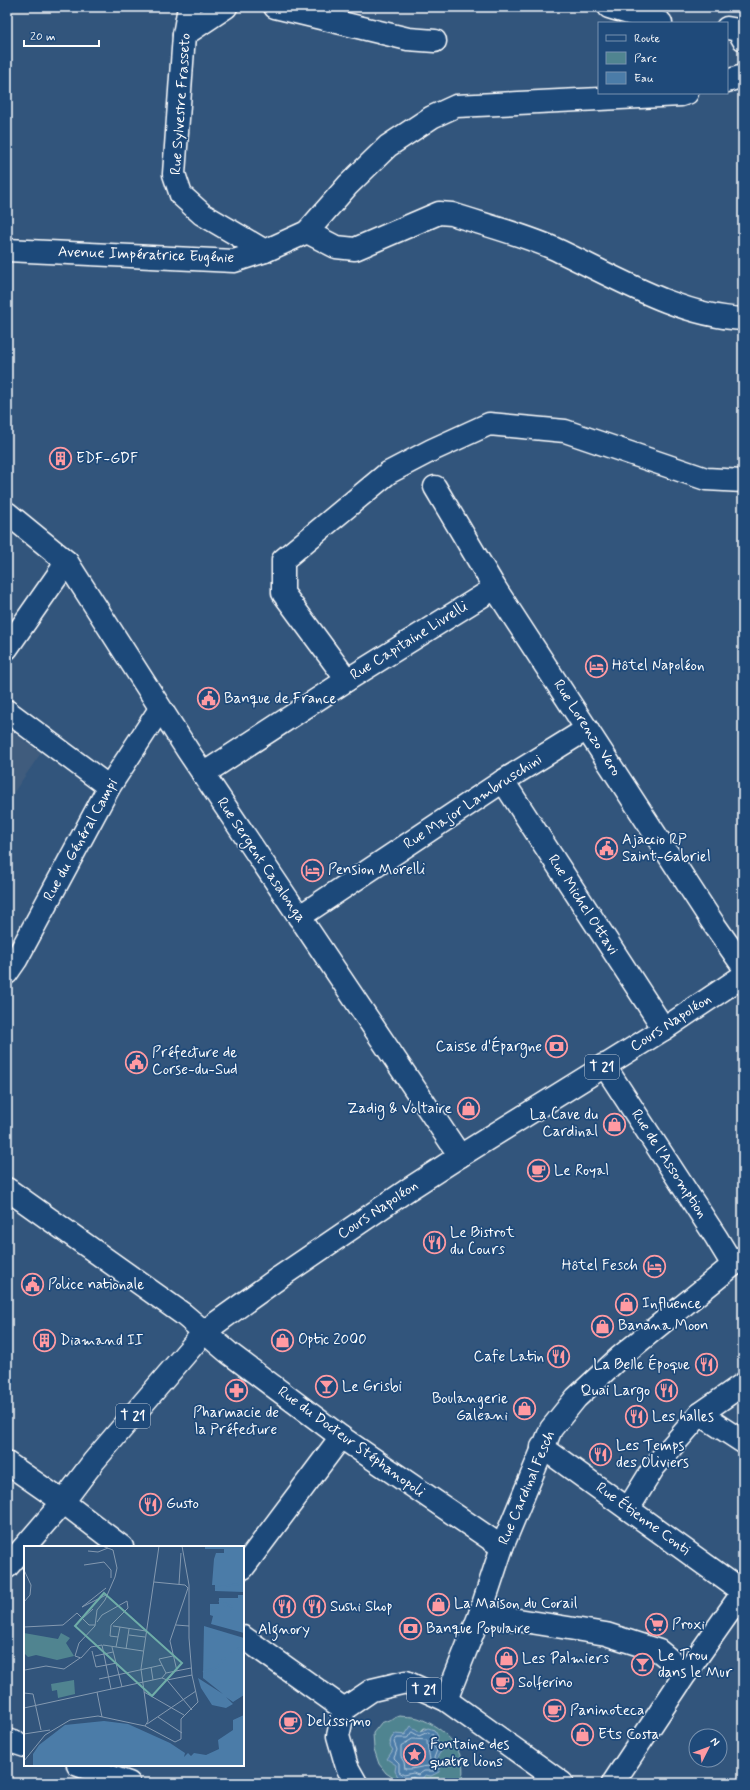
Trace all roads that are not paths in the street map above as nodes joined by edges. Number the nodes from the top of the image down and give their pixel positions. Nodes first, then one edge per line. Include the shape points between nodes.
1 (189, 7) edge
2 (226, 7) edge
3 (275, 7) edge
4 (609, 7) edge
5 (658, 22) edge
6 (728, 28) edge
7 (184, 36) junction
8 (743, 39) edge
9 (435, 41) dead end
10 (743, 76) edge
11 (728, 81) edge
12 (684, 94) edge
13 (307, 232) junction
14 (7, 250) edge
15 (265, 251) junction
16 (743, 319) edge
17 (743, 481) edge
18 (435, 487) dead end
19 (7, 513) edge
20 (67, 562) junction
21 (495, 588) junction
22 (7, 648) edge
23 (347, 680) junction
24 (160, 709) junction
25 (7, 711) edge
26 (587, 729) junction
27 (203, 774) junction
28 (503, 781) junction
29 (109, 787) junction
30 (299, 917) junction
31 (10, 962) edge
32 (743, 966) edge
33 (743, 976) edge
34 (664, 1029) junction
35 (604, 1065) junction
36 (460, 1156) junction
37 (7, 1189) edge
38 (738, 1261) edge
39 (205, 1331) junction
40 (743, 1384) edge
41 (700, 1414) junction
42 (341, 1437) junction
43 (743, 1442) edge
44 (542, 1447) junction
45 (7, 1463) edge
46 (62, 1502) junction
47 (628, 1509) junction
48 (25, 1546) edge
49 (121, 1546) edge
50 (24, 1547) edge
51 (502, 1547) junction
52 (7, 1567) edge
53 (244, 1567) edge
54 (743, 1592) edge
55 (480, 1614) junction
56 (244, 1638) edge
57 (686, 1673) junction
58 (446, 1700) junction
59 (344, 1710) junction
60 (7, 1740) edge
61 (24, 1746) edge
62 (84, 1766) edge
63 (107, 1770) edge
64 (128, 1783) edge
65 (356, 1783) edge
66 (562, 1783) edge
67 (613, 1783) edge

1 - 7 street, Rue Sylvestre Frasseto
2 - 7 street
3 - 9 street via 408,39
4 - 5 street
6 - 8 street via 738,30
7 - 15 street, Rue Sylvestre Frasseto via 174,174 181,196 202,214
10 - 11 street
12 - 13 street, Avenue Impératrice Eugénie via 456,106 432,117 388,146 348,185
13 - 15 street, Avenue Impératrice Eugénie
13 - 16 street via 336,247 355,249 439,213 452,214 551,248 686,309
14 - 15 street, Avenue Impératrice Eugénie via 228,261
17 - 23 street via 706,479 565,431 489,424 432,450 388,473 283,560 283,592
18 - 21 street, Rue Lorenzo Vero
19 - 20 street
20 - 22 street
20 - 24 street, Rue Sergent Casalonga
21 - 23 street, Rue Capitaine Livrelli
21 - 26 street, Rue Lorenzo Vero
23 - 27 street, Rue Capitaine Livrelli
24 - 27 street, Rue Sergent Casalonga
24 - 29 street, Rue du Général Campi
25 - 29 street
26 - 28 street, Rue Major Lambruschini
26 - 32 street, Rue Lorenzo Vero
27 - 30 street, Rue Sergent Casalonga
28 - 30 street, Rue Major Lambruschini
28 - 34 street, Rue Michel Ottavi
29 - 31 street, Rue du Général Campi
30 - 36 street, Rue Sergent Casalonga
33 - 34 street, Cours Napoléon / T 21
34 - 35 street, Cours Napoléon / T 21
35 - 36 street, Cours Napoléon / T 21
35 - 38 street, Rue de l'Assomption via 712,1230
36 - 39 street, Cours Napoléon / T 21 via 280,1277
37 - 39 street, Rue du Docteur Stéphanopoli
38 - 44 street, Rue Cardinal Fesch via 620,1357 576,1398 551,1429
39 - 42 street, Rue du Docteur Stéphanopoli via 229,1353
39 - 46 street, Cours Napoléon / T 21
40 - 41 street
41 - 43 street
41 - 47 street via 654,1467
42 - 51 street, Rue du Docteur Stéphanopoli
42 - 53 street
44 - 47 street, Rue Étienne Conti
44 - 51 street, Rue Cardinal Fesch
45 - 46 street
46 - 48 street, Cours Napoléon
46 - 49 street
47 - 54 street, Rue Étienne Conti
50 - 52 street, Cours Napoléon
51 - 55 street, Rue Cardinal Fesch
54 - 57 street
55 - 57 street via 606,1634 659,1651
55 - 58 street, Rue Cardinal Fesch
56 - 59 street
57 - 67 street
58 - 59 street, T 21 via 406,1682 372,1690
58 - 66 street, T 21
59 - 65 street via 338,1736 347,1767
60 - 61 street
62 - 63 street
63 - 64 street

